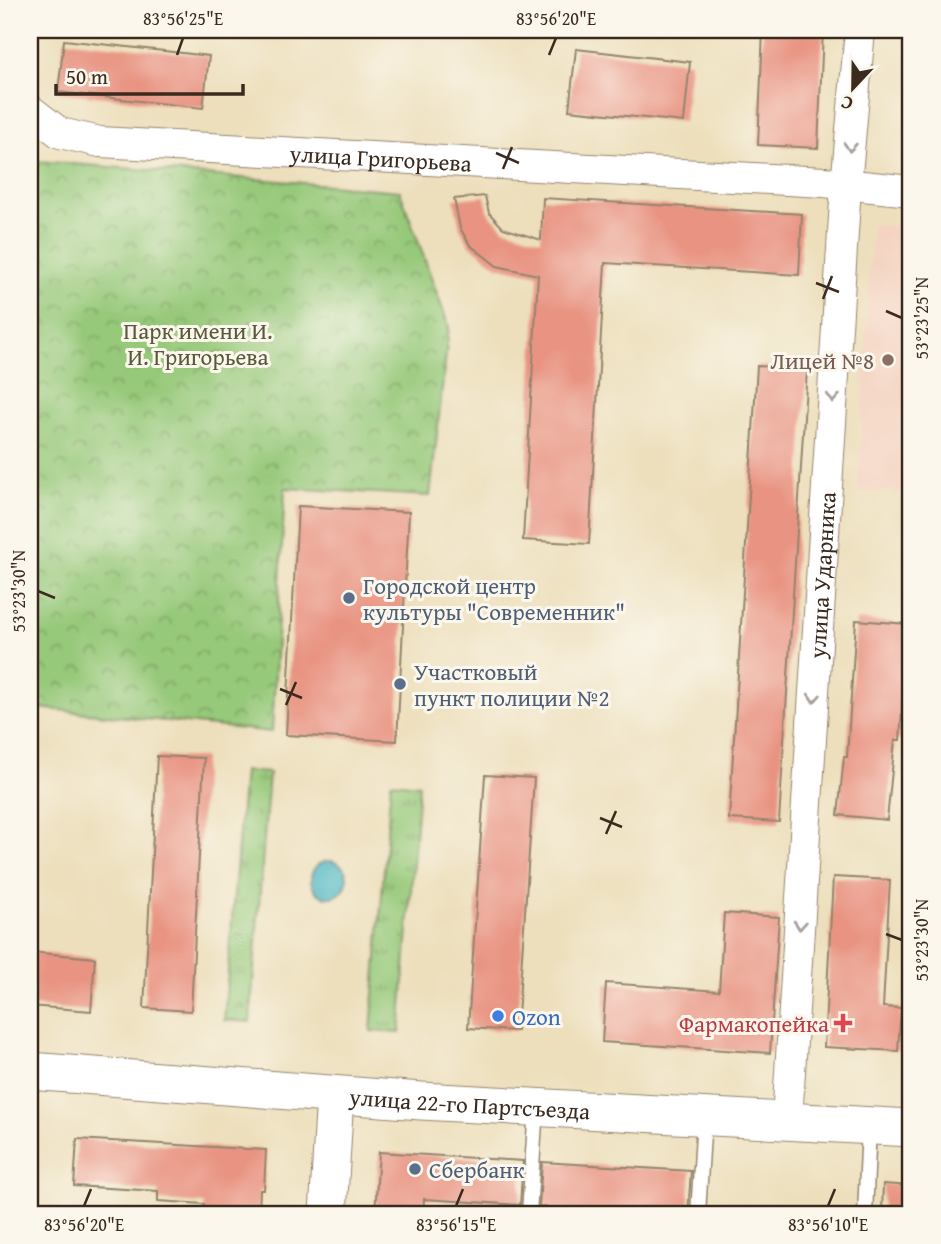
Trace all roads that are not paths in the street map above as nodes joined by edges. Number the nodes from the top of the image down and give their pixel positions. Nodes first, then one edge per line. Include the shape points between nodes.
1 (860, 30) edge
2 (30, 110) edge
3 (846, 185) junction
4 (911, 191) edge
5 (30, 1071) edge
6 (335, 1096) junction
7 (536, 1107) junction
8 (704, 1116) junction
9 (787, 1120) junction
10 (869, 1125) junction
11 (911, 1128) edge
12 (328, 1214) edge
13 (529, 1214) edge
14 (698, 1214) edge
15 (865, 1214) edge

1 -> 3 street, улица Ударника
2 - 3 street, улица Григорьева via 61,133 100,142
3 - 4 street, улица Григорьева
3 -> 9 street, улица Ударника
5 - 6 street, улица 22-го Партсъезда
6 - 7 street, улица 22-го Партсъезда
6 - 12 street
7 - 8 street, улица 22-го Партсъезда
7 - 13 lane
8 - 9 street, улица 22-го Партсъезда
8 - 14 lane
9 - 10 street, улица 22-го Партсъезда
10 - 11 street, улица 22-го Партсъезда
10 - 15 lane

